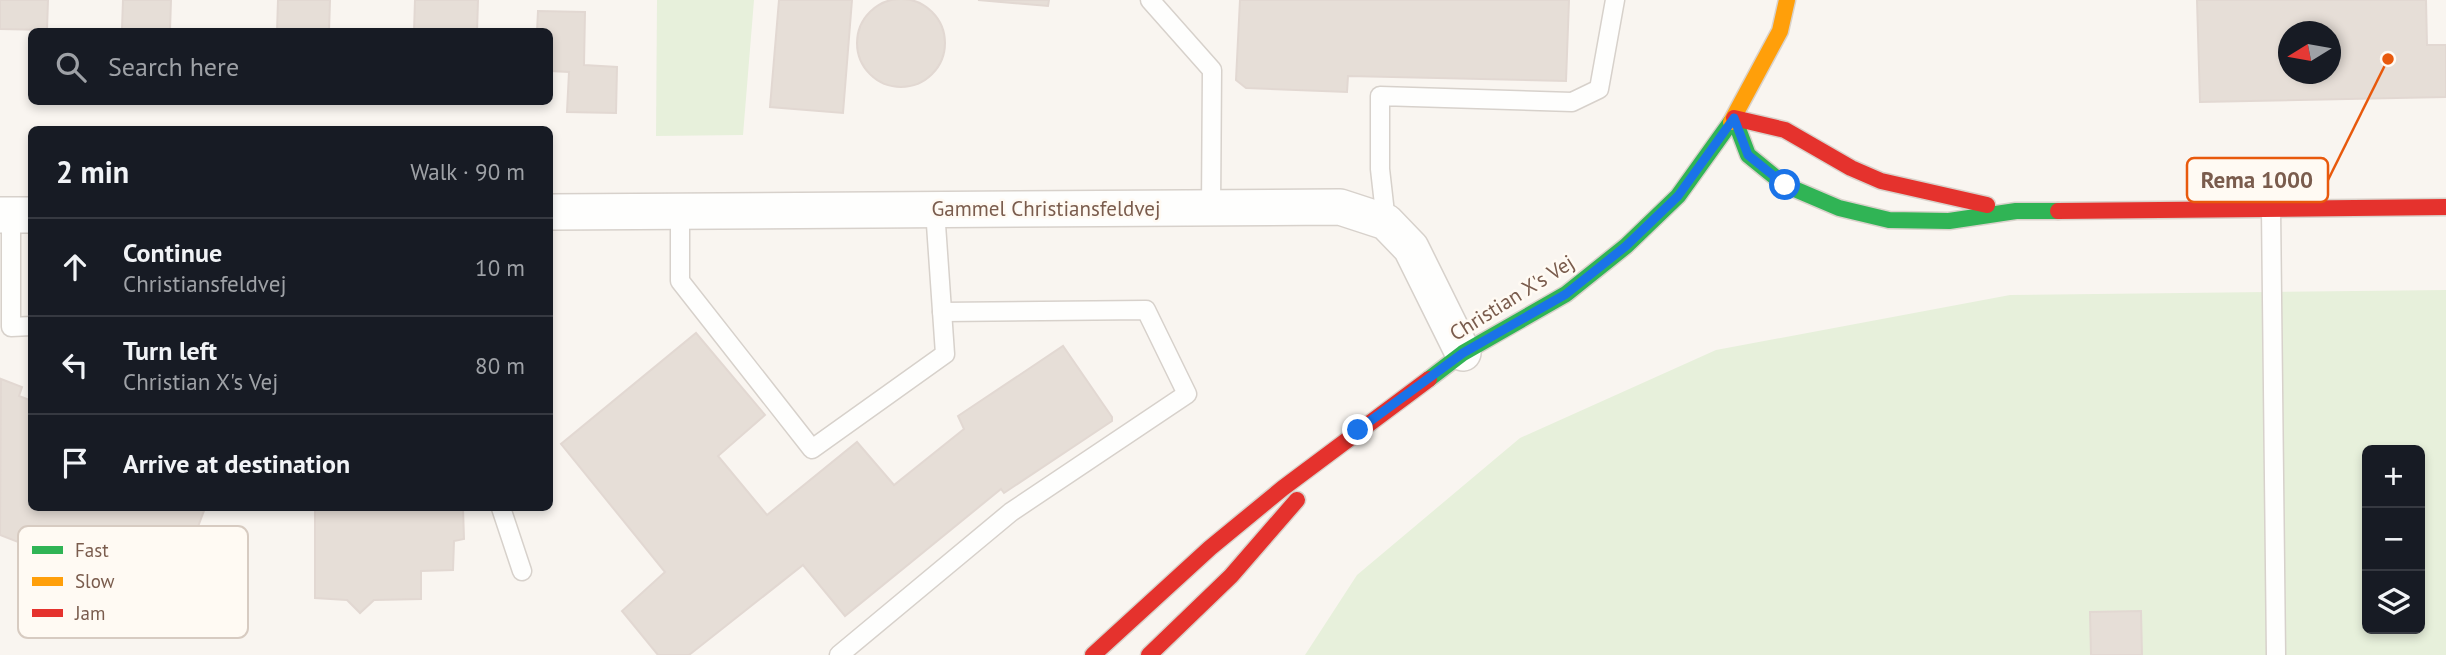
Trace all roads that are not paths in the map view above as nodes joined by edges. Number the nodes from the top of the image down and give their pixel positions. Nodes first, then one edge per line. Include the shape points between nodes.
1 (1150, 0) edge
2 (1615, 0) edge
3 (1787, 0) edge
4 (1734, 118) junction
5 (2446, 207) edge
6 (1211, 208) junction
7 (2271, 208) junction
8 (935, 210) junction
9 (680, 211) junction
10 (2016, 211) junction
11 (553, 212) edge
12 (14, 215) edge
13 (1386, 222) junction
14 (942, 312) junction
15 (5, 326) edge
16 (28, 326) edge
17 (1463, 353) junction
18 (1358, 430) junction
19 (502, 511) edge
20 (522, 571) dead end
21 (839, 655) edge
22 (1093, 655) edge
23 (1149, 655) edge
24 (2276, 655) edge

1 - 6 lane via 1212,70
2 - 13 lane via 1599,89 1572,102 1380,96
3 - 4 street, Christian X's Vej via 1780,31
4 - 10 street via 1785,130 1881,181
4 - 10 street via 1748,155 1785,185 1839,208 1889,220 1949,221
4 - 17 street, Christian X's Vej via 1678,196 1626,246 1566,294
5 - 7 street
6 - 8 street, Gammel Christiansfeldvej
6 - 13 street, Gammel Christiansfeldvej via 1340,208
7 - 10 street
7 - 24 lane
8 - 9 street, Gammel Christiansfeldvej
8 - 14 lane
9 - 11 street, Gammel Christiansfeldvej
9 - 14 lane via 680,281 812,449 945,354
12 - 15 lane
13 - 17 street via 1410,248
14 - 21 lane via 1146,310 1187,394 1011,512
15 - 16 lane
17 - 18 street, Christian X's Vej
18 - 22 street, Christian X's Vej via 1210,548
18 - 23 street via 1231,576
19 - 20 lane

